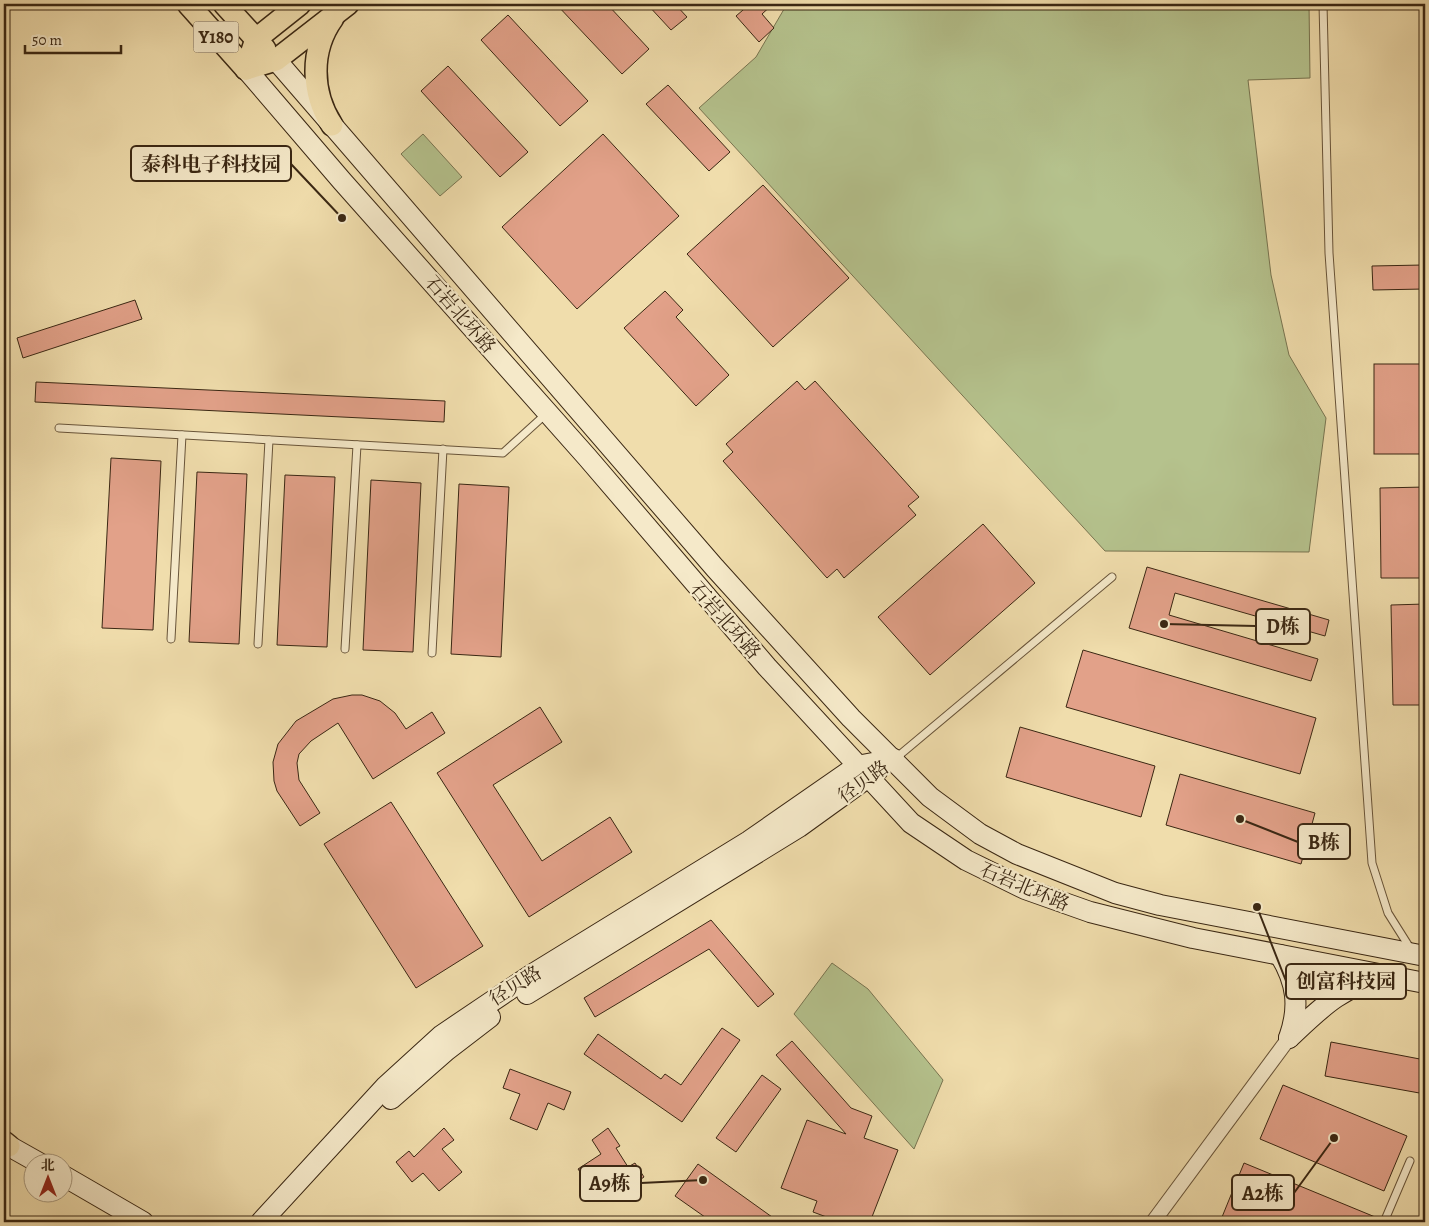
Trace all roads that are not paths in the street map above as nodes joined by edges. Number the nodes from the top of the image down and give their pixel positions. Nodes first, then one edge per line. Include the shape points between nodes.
1 (188, 4) edge
2 (224, 4) edge
3 (300, 4) edge
4 (1323, 4) edge
5 (343, 8) edge
6 (256, 39) junction
7 (276, 60) junction
8 (246, 68) junction
9 (332, 125) junction
10 (547, 413) junction
11 (59, 428) dead end
12 (182, 435) junction
13 (270, 440) junction
14 (357, 445) junction
15 (443, 449) junction
16 (1112, 577) dead end
17 (170, 639) dead end
18 (258, 644) dead end
19 (345, 649) dead end
20 (432, 653) dead end
21 (894, 759) junction
22 (863, 771) junction
23 (1280, 955) junction
24 (1420, 955) edge
25 (1390, 977) junction
26 (1425, 983) edge
27 (1289, 1038) junction
28 (5, 1144) edge
29 (23, 1154) edge
30 (1410, 1161) dead end
31 (72, 1181) edge
32 (1157, 1221) edge
33 (143, 1222) edge
34 (261, 1222) edge
35 (278, 1222) edge
36 (1384, 1222) edge

1 - 8 main road, 石岩北环路 / Y180
2 - 6 main road, 石岩北环路 / Y180
3 - 6 main road
4 - 24 lane via 1329,253 1372,863 1388,913
5 - 7 main road
5 - 9 main road via 322,36 316,64 320,101
6 - 7 main road, 石岩北环路 / Y180
6 - 8 main road
7 - 8 main road
7 - 9 main road, 石岩北环路 / Y180
8 - 10 main road, 石岩北环路 / Y180
9 - 21 main road, 石岩北环路 / Y180 via 715,568 851,718
10 - 15 lane via 503,453
10 - 22 main road, 石岩北环路 / Y180 via 760,659
11 - 12 lane
12 - 13 lane
12 - 17 lane
13 - 14 lane
13 - 18 lane
14 - 15 lane
14 - 19 lane
15 - 20 lane
16 - 21 lane
21 - 22 main road, 径贝路
21 - 24 main road, 石岩北环路 / Y180 via 930,797 980,834 1016,854 1097,886 1160,905
22 - 23 main road, 石岩北环路 / Y180 via 911,823 966,860 1025,889 1090,912
22 - 34 main road, 径贝路 via 524,980 442,1035 385,1087
22 - 35 main road, 径贝路 via 799,827 488,1018 396,1094 349,1141
23 - 25 main road, 石岩北环路 / Y180
23 - 27 main road via 1295,986 1297,1004
25 - 26 main road, 石岩北环路 / Y180
25 - 27 main road via 1368,981 1340,993
27 - 32 street
28 - 29 main road
30 - 36 lane
31 - 33 main road

